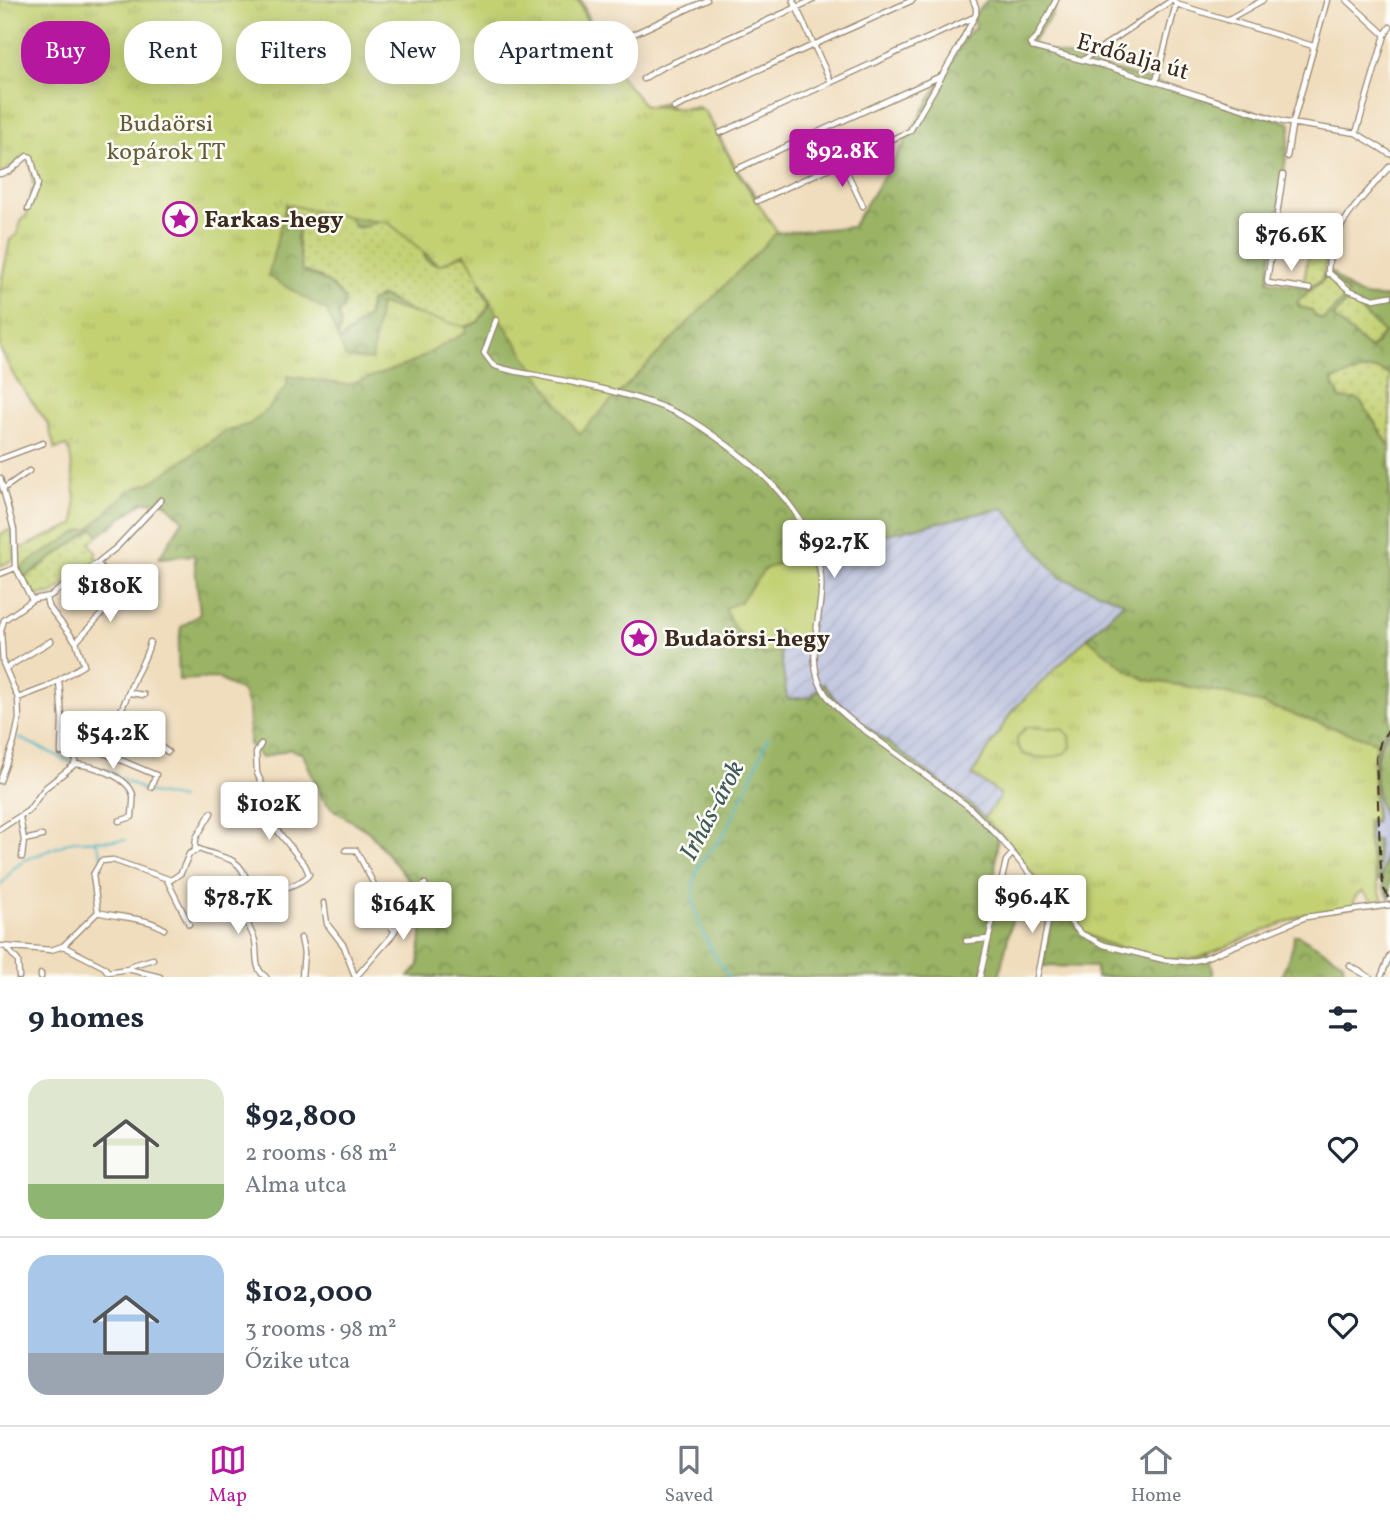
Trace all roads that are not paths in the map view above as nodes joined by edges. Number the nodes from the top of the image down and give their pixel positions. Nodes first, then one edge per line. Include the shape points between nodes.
1 (707, 0) edge
2 (793, 0) edge
3 (813, 0) edge
4 (913, 0) edge
5 (973, 0) edge
6 (1056, 0) edge
7 (1263, 0) edge
8 (1327, 0) edge
9 (1347, 0) edge
10 (1173, 1) edge
11 (797, 8) junction
12 (972, 18) junction
13 (1227, 20) junction
14 (1390, 27) edge
15 (638, 32) edge
16 (1385, 35) junction
17 (814, 45) junction
18 (1313, 46) junction
19 (1083, 60) junction
20 (942, 75) junction
21 (643, 79) dead end
22 (1156, 81) junction
23 (831, 82) junction
24 (674, 108) dead end
25 (1293, 122) junction
26 (720, 133) dead end
27 (1356, 133) junction
28 (1390, 153) edge
29 (1287, 157) dead end
30 (842, 162) junction
31 (1390, 166) edge
32 (737, 169) dead end
33 (0, 174) edge
34 (1283, 175) dead end
35 (757, 201) dead end
36 (863, 206) dead end
37 (28, 209) dead end
38 (1299, 228) dead end
39 (1337, 234) junction
40 (1310, 289) dead end
41 (1390, 296) edge
42 (496, 320) dead end
43 (43, 443) dead end
44 (0, 459) edge
45 (29, 471) dead end
46 (1, 481) edge
47 (3, 489) junction
48 (161, 500) dead end
49 (7, 502) junction
50 (0, 505) edge
51 (97, 563) junction
52 (15, 568) junction
53 (0, 574) edge
54 (46, 598) junction
55 (32, 600) junction
56 (51, 641) dead end
57 (76, 642) junction
58 (150, 642) dead end
59 (84, 665) junction
60 (5, 666) junction
61 (0, 673) edge
62 (83, 673) dead end
63 (60, 680) junction
64 (130, 694) junction
65 (144, 695) dead end
66 (19, 698) junction
67 (113, 725) junction
68 (261, 744) dead end
69 (76, 752) junction
70 (167, 752) dead end
71 (61, 754) dead end
72 (8, 758) junction
73 (0, 761) edge
74 (74, 765) junction
75 (0, 781) edge
76 (151, 787) dead end
77 (211, 813) dead end
78 (20, 818) junction
79 (118, 821) dead end
80 (0, 829) edge
81 (43, 836) dead end
82 (24, 840) junction
83 (195, 849) junction
84 (346, 850) dead end
85 (1012, 853) junction
86 (22, 857) dead end
87 (167, 880) junction
88 (425, 884) dead end
89 (252, 895) junction
90 (1052, 902) junction
91 (324, 903) dead end
92 (1389, 906) edge
93 (98, 912) junction
94 (189, 924) dead end
95 (164, 929) dead end
96 (395, 931) junction
97 (301, 938) dead end
98 (966, 942) dead end
99 (986, 942) junction
100 (3, 946) edge
101 (63, 946) junction
102 (1390, 954) edge
103 (153, 959) dead end
104 (1350, 966) dead end
105 (128, 970) junction
106 (108, 974) edge
107 (19, 977) edge
108 (160, 977) edge
109 (266, 977) edge
110 (302, 977) edge
111 (356, 977) edge
112 (980, 977) edge
113 (1037, 977) edge
114 (1369, 977) edge
115 (1381, 977) edge

1 - 15 street
2 - 11 street
3 - 11 street
4 - 17 street
5 - 12 street via 977,9
6 - 19 street, Erdőalja út via 1030,44
7 - 13 street
8 - 18 street
9 - 16 street
10 - 13 street
10 - 19 street
10 - 22 street
11 - 17 street
11 - 21 street
12 - 20 street
12 - 23 street
13 - 18 street
14 - 16 street
16 - 27 street
17 - 23 street
17 - 24 street
18 - 25 street
19 - 22 street, Erdőalja út
20 - 30 street via 909,131
20 - 32 street
22 - 25 street, Erdőalja út
23 - 26 street
25 - 27 street, Erdőalja út
25 - 29 street
27 - 28 street
30 - 35 street
30 - 36 street
31 - 39 street via 1356,202
33 - 37 street via 31,157 38,184
34 - 40 street via 1267,282
38 - 39 street
39 - 41 street via 1328,273 1349,290 1374,299
42 - 85 street via 484,352 491,363 604,390 683,416 763,473 807,535 820,571 813,663 825,694 852,721 969,807
43 - 44 street
45 - 47 street
46 - 47 street
47 - 49 street
48 - 51 street
49 - 50 street
49 - 52 street
51 - 54 street
51 - 57 street via 127,586
52 - 53 street
52 - 55 street
54 - 55 street
54 - 57 street
55 - 60 street via 2,623
56 - 60 street
57 - 59 street
58 - 64 street
59 - 62 street
59 - 63 street
60 - 61 street
60 - 66 street
63 - 66 street
63 - 71 street
64 - 65 street
64 - 67 street
66 - 72 street via 18,730
67 - 69 street via 84,735
67 - 70 street via 148,738
68 - 89 street via 256,753 257,772 269,800 272,824 309,874 300,883 263,896
69 - 74 street
69 - 76 street via 87,746 156,775
72 - 73 street
72 - 75 street
74 - 78 street via 45,788
74 - 79 street via 94,766 133,794 131,819
77 - 83 street via 196,838
78 - 80 street
78 - 82 street
81 - 82 street
82 - 86 street
83 - 87 street via 180,875
83 - 89 street via 235,860
84 - 96 street via 356,850
85 - 90 street
85 - 99 street via 1006,861
87 - 93 street via 113,860 101,861 93,875
87 - 94 street
88 - 96 street
89 - 109 street via 244,905 245,919 255,941 258,969
90 - 92 street via 1092,940 1180,962 1202,959 1306,918
90 - 113 street
91 - 111 street via 328,928 344,946
93 - 95 street via 151,922
93 - 101 street
96 - 111 street
97 - 110 street
98 - 99 street
99 - 112 street
100 - 101 street via 51,950
100 - 107 street via 18,961
101 - 106 street via 104,967
102 - 115 street
103 - 105 street
104 - 114 street
105 - 106 street
105 - 108 street

